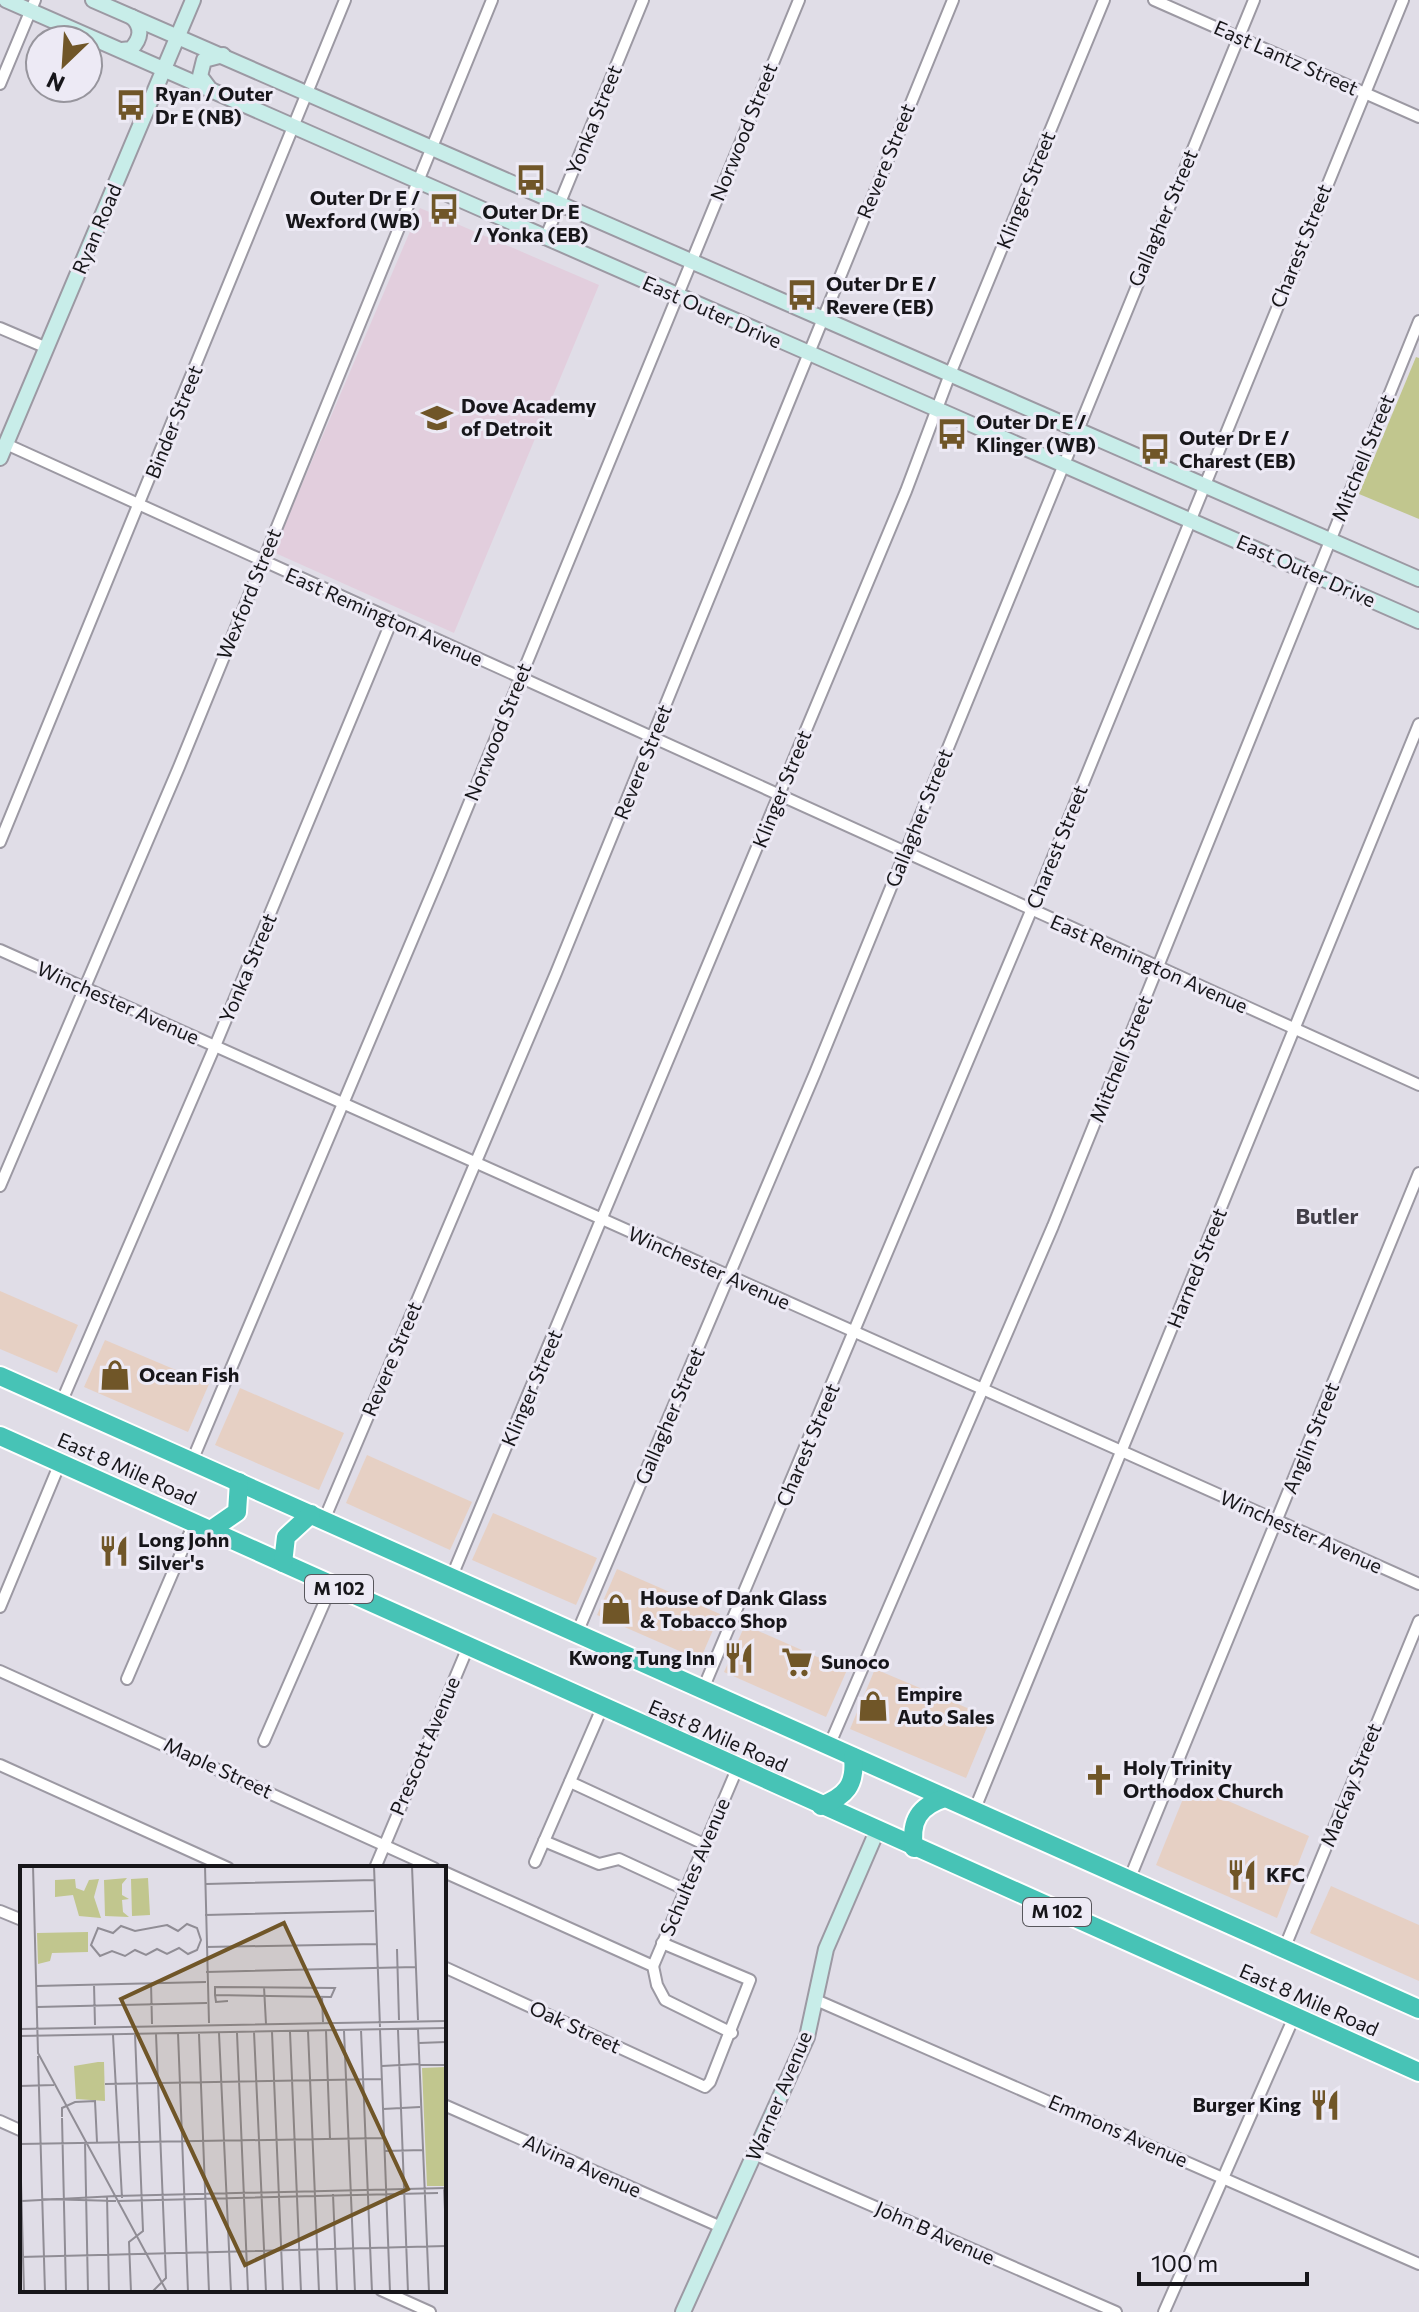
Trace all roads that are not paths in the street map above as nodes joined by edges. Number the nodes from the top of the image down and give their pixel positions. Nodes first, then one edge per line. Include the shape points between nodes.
1 (6, 0) edge
2 (93, 0) edge
3 (193, 0) edge
4 (345, 0) edge
5 (492, 0) edge
6 (643, 0) edge
7 (799, 0) edge
8 (953, 0) edge
9 (1104, 0) edge
10 (1154, 0) edge
11 (1254, 0) edge
12 (1403, 0) edge
13 (33, 5) edge
14 (132, 17) junction
15 (178, 37) junction
16 (1238, 37) junction
17 (122, 50) junction
18 (223, 55) junction
19 (163, 69) junction
20 (0, 84) edge
21 (210, 89) junction
22 (307, 92) junction
23 (1364, 92) junction
24 (1419, 117) edge
25 (293, 129) junction
26 (431, 148) junction
27 (416, 183) junction
28 (559, 204) junction
29 (545, 239) junction
30 (691, 262) junction
31 (676, 297) junction
32 (822, 318) junction
33 (1419, 321) edge
34 (0, 328) edge
35 (47, 348) junction
36 (809, 355) junction
37 (950, 374) junction
38 (938, 411) junction
39 (1076, 429) junction
40 (3, 451) edge
41 (1063, 464) junction
42 (1203, 484) junction
43 (139, 506) junction
44 (1190, 521) junction
45 (1329, 540) junction
46 (262, 562) junction
47 (1318, 576) junction
48 (1419, 579) edge
49 (392, 620) junction
50 (1419, 621) edge
51 (520, 678) junction
52 (1419, 724) edge
53 (652, 739) junction
54 (778, 796) junction
55 (0, 842) edge
56 (905, 853) junction
57 (1031, 911) junction
58 (0, 950) edge
59 (1158, 968) junction
60 (85, 989) junction
61 (1294, 1030) junction
62 (215, 1046) junction
63 (1419, 1085) edge
64 (343, 1103) junction
65 (476, 1164) junction
66 (1419, 1173) edge
67 (0, 1186) edge
68 (602, 1220) junction
69 (729, 1276) junction
70 (855, 1334) junction
71 (0, 1376) edge
72 (983, 1391) junction
73 (61, 1403) junction
74 (0, 1436) edge
75 (1122, 1452) junction
76 (192, 1461) junction
77 (60, 1463) junction
78 (239, 1482) junction
79 (317, 1517) junction
80 (1277, 1521) junction
81 (202, 1526) junction
82 (283, 1563) junction
83 (452, 1576) junction
84 (1419, 1584) edge
85 (332, 1585) junction
86 (0, 1607) edge
87 (1419, 1621) edge
88 (577, 1633) junction
89 (468, 1647) junction
90 (0, 1671) edge
91 (127, 1679) dead end
92 (703, 1689) junction
93 (602, 1708) junction
94 (264, 1741) dead end
95 (829, 1746) junction
96 (853, 1757) junction
97 (0, 1765) edge
98 (737, 1769) junction
99 (570, 1782) junction
100 (945, 1798) junction
101 (821, 1806) junction
102 (974, 1811) junction
103 (877, 1831) junction
104 (544, 1841) junction
105 (704, 1844) junction
106 (383, 1845) junction
107 (914, 1848) junction
108 (535, 1862) dead end
109 (224, 1866) edge
110 (376, 1866) edge
111 (430, 1866) edge
112 (446, 1873) edge
113 (1129, 1880) junction
114 (684, 1889) junction
115 (0, 1911) edge
116 (20, 1919) edge
117 (662, 1943) junction
118 (1284, 1949) junction
119 (653, 1966) junction
120 (446, 1968) edge
121 (816, 2000) junction
122 (1419, 2009) edge
123 (1294, 2017) junction
124 (732, 2033) junction
125 (1419, 2072) edge
126 (446, 2106) edge
127 (0, 2121) edge
128 (20, 2130) edge
129 (754, 2154) junction
130 (1222, 2177) junction
131 (721, 2227) junction
132 (1419, 2264) edge
133 (385, 2292) edge
134 (430, 2312) edge
135 (683, 2312) edge
136 (1116, 2312) edge
137 (1164, 2312) edge

1 - 13 main road, East Outer Drive
2 - 14 main road, East Outer Drive
3 - 15 main road, Ryan Road
4 - 22 street, Binder Street
5 - 26 street, Wexford Street
6 - 28 street, Yonka Street
7 - 30 street, Norwood Street
8 - 32 street, Revere Street
9 - 37 street, Klinger Street
10 - 16 street, East Lantz Street
11 - 16 street, Gallagher Street
12 - 23 street, Charest Street
13 - 17 main road, East Outer Drive
13 - 20 street
14 - 15 main road, East Outer Drive
14 - 17 main road via 139,39 131,49
15 - 18 main road, East Outer Drive
15 - 19 main road, Ryan Road
16 - 23 street, East Lantz Street
16 - 39 street, Gallagher Street
17 - 19 main road, East Outer Drive
18 - 21 main road via 204,60 201,67 200,76
18 - 22 main road, East Outer Drive
19 - 21 main road, East Outer Drive
19 - 35 main road, Ryan Road
21 - 25 main road, East Outer Drive
22 - 25 street, Binder Street
22 - 26 main road, East Outer Drive
23 - 24 street, East Lantz Street
23 - 42 street, Charest Street
25 - 27 main road, East Outer Drive
25 - 43 street, Binder Street
26 - 27 street, Wexford Street
26 - 28 main road, East Outer Drive
27 - 29 main road, East Outer Drive
27 - 46 street, Wexford Street
28 - 29 street, Yonka Street
28 - 30 main road, East Outer Drive
29 - 31 main road, East Outer Drive
30 - 31 street, Norwood Street
30 - 32 main road, East Outer Drive
31 - 36 main road, East Outer Drive
31 - 51 street, Norwood Street
32 - 36 street, Revere Street
32 - 37 main road, East Outer Drive
33 - 45 street, Mitchell Street
34 - 35 street
35 - 40 main road, Ryan Road
36 - 38 main road, East Outer Drive
36 - 53 street, Revere Street
37 - 38 street, Klinger Street
37 - 39 main road, East Outer Drive
38 - 41 main road, East Outer Drive
38 - 54 street, Klinger Street
39 - 41 street, Gallagher Street
39 - 42 main road, East Outer Drive
40 - 43 street, East Remington Avenue
41 - 44 main road, East Outer Drive
41 - 56 street, Gallagher Street
42 - 44 street, Charest Street
42 - 45 main road, East Outer Drive
43 - 46 street, East Remington Avenue
43 - 55 street, Binder Street
44 - 47 main road, East Outer Drive
44 - 57 street, Charest Street
45 - 47 street, Mitchell Street
45 - 48 main road, East Outer Drive
46 - 49 street, East Remington Avenue
46 - 60 street, Wexford Street
47 - 50 main road, East Outer Drive
47 - 59 street, Mitchell Street
49 - 51 street, East Remington Avenue
49 - 62 street, Yonka Street
51 - 53 street, East Remington Avenue
51 - 64 street, Norwood Street
52 - 61 street, Harned Street
53 - 54 street, East Remington Avenue
53 - 65 street, Revere Street
54 - 56 street, East Remington Avenue
54 - 68 street, Klinger Street
56 - 57 street, East Remington Avenue
56 - 69 street, Gallagher Street
57 - 59 street, East Remington Avenue
57 - 70 street, Charest Street
58 - 60 street, Winchester Avenue
59 - 61 street, East Remington Avenue
59 - 72 street, Mitchell Street
60 - 62 street, Winchester Avenue
60 - 67 street, Wexford Street
61 - 63 street, East Remington Avenue
61 - 75 street, Harned Street
62 - 64 street, Winchester Avenue
62 - 73 street, Yonka Street
64 - 65 street, Winchester Avenue
64 - 76 street, Norwood Street
65 - 68 street, Winchester Avenue
65 - 79 street, Revere Street
66 - 80 street, Anglin Street
68 - 69 street, Winchester Avenue
68 - 83 street, Klinger Street
69 - 70 street, Winchester Avenue
69 - 88 street, Gallagher Street
70 - 72 street, Winchester Avenue
70 - 92 street, Charest Street
71 - 73 highway, East 8 Mile Road
72 - 75 street, Winchester Avenue
72 - 95 street, Mitchell Street
73 - 76 highway, East 8 Mile Road
74 - 77 highway, East 8 Mile Road / M 102
75 - 80 street, Winchester Avenue
75 - 102 street, Harned Street
76 - 78 highway, East 8 Mile Road
77 - 81 highway, East 8 Mile Road / M 102
77 - 86 street
78 - 79 highway, East 8 Mile Road
78 - 81 highway via 237,1512
79 - 82 highway via 296,1524 286,1537
79 - 83 highway, East 8 Mile Road
80 - 84 street, Winchester Avenue
80 - 113 street, Anglin Street
81 - 82 highway, East 8 Mile Road / M 102
81 - 91 street
82 - 85 highway, East 8 Mile Road / M 102
83 - 88 highway, East 8 Mile Road
85 - 89 highway, East 8 Mile Road / M 102
85 - 94 street
87 - 118 street, Mackay Street
88 - 92 highway, East 8 Mile Road
89 - 93 highway, East 8 Mile Road / M 102
89 - 106 street, Prescott Avenue
90 - 106 street, Maple Street
92 - 95 highway, East 8 Mile Road
93 - 98 highway, East 8 Mile Road / M 102
93 - 99 street
95 - 96 highway, East 8 Mile Road
96 - 100 highway, East 8 Mile Road
96 - 101 highway via 848,1790
97 - 109 street
98 - 101 highway, East 8 Mile Road / M 102
98 - 105 street, Schultes Avenue
99 - 104 street
99 - 105 street
100 - 102 highway, East 8 Mile Road
100 - 107 highway via 919,1813 912,1828
101 - 103 highway, East 8 Mile Road / M 102
102 - 113 highway, East 8 Mile Road
103 - 107 highway, East 8 Mile Road / M 102
103 - 121 main road, Warner Avenue via 826,1949
104 - 108 street
104 - 114 street via 599,1864 619,1859
105 - 114 street, Schultes Avenue
106 - 110 street, Prescott Avenue
106 - 111 street, Maple Street
107 - 123 highway, East 8 Mile Road / M 102
112 - 119 street
113 - 118 highway, East 8 Mile Road
114 - 117 street, Schultes Avenue
115 - 116 street
117 - 119 street, Schultes Avenue
117 - 124 street via 750,1980
118 - 122 highway, East 8 Mile Road
119 - 124 street via 665,2000
120 - 124 street, Oak Street via 705,2087
121 - 129 main road, Warner Avenue via 807,2037
121 - 130 street, Emmons Avenue
123 - 125 highway, East 8 Mile Road / M 102
123 - 130 street
126 - 131 street, Alvina Avenue
127 - 128 street
129 - 131 main road, Warner Avenue
129 - 136 street, John B Avenue
130 - 132 street, Emmons Avenue
130 - 137 street
131 - 135 main road, Warner Avenue
133 - 134 street

